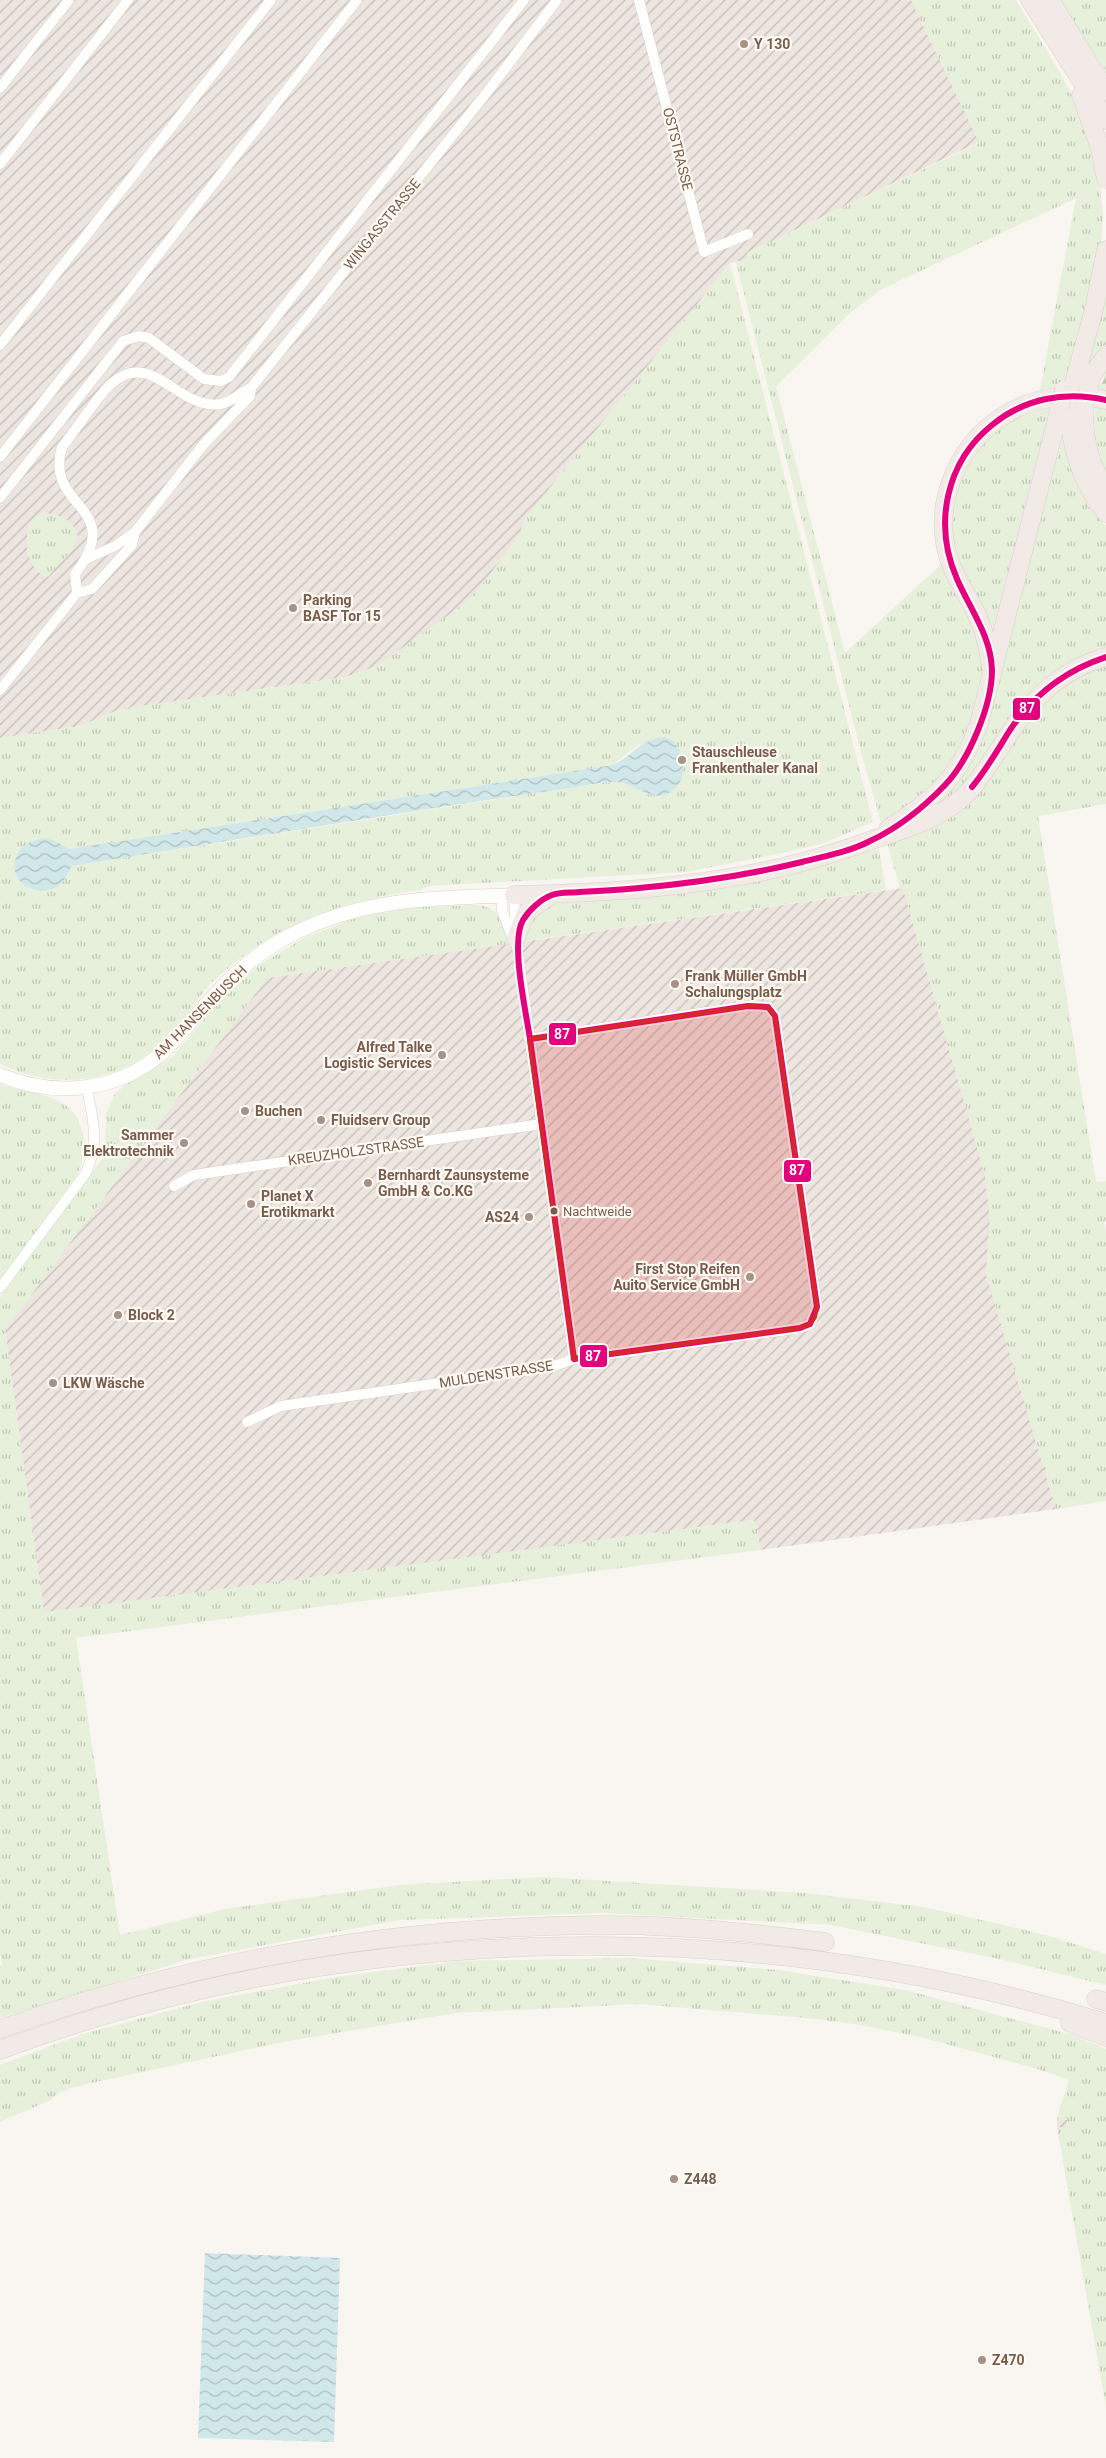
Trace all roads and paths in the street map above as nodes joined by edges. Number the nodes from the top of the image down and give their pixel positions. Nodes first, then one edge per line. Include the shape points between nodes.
1 (69, 0) edge
2 (128, 0) edge
3 (271, 0) edge
4 (357, 0) edge
5 (524, 0) edge
6 (557, 0) edge
7 (639, 0) edge
8 (1030, 0) edge
9 (1050, 0) edge
10 (1075, 73) junction
11 (0, 88) edge
12 (1106, 91) edge
13 (1106, 120) edge
14 (0, 164) edge
15 (1105, 174) edge
16 (748, 234) dead end
17 (1106, 250) edge
18 (0, 345) edge
19 (1106, 356) edge
20 (252, 388) junction
21 (1073, 398) junction
22 (1106, 400) edge
23 (0, 457) edge
24 (1106, 490) edge
25 (0, 498) edge
26 (1106, 513) edge
27 (135, 532) junction
28 (86, 559) junction
29 (78, 593) junction
30 (1106, 657) edge
31 (992, 674) junction
32 (0, 690) edge
33 (902, 826) junction
34 (553, 894) junction
35 (508, 895) junction
36 (516, 942) junction
37 (529, 1039) junction
38 (0, 1075) edge
39 (87, 1088) junction
40 (541, 1124) junction
41 (174, 1186) dead end
42 (0, 1288) edge
43 (574, 1360) junction
44 (248, 1422) dead end
45 (825, 1942) dead end
46 (998, 1994) junction
47 (1106, 2023) edge
48 (0, 2029) edge
49 (1106, 2036) edge
50 (0, 2050) edge

1 - 11 street
2 - 14 street
3 - 18 street
4 - 23 street
5 - 25 street via 229,377 221,381 204,379 149,338 139,336 123,341
6 - 20 street, WINGASSTRASSE
7 - 16 street, OSTSTRASSE via 704,252
8 - 10 highway
9 - 12 highway
10 - 13 highway
10 - 15 highway via 1096,134
17 - 21 highway
19 - 21 highway
20 - 27 street via 250,396 203,445
20 - 28 street, WINGASSTRASSE via 220,404 182,395 160,378 145,373 134,371 111,384 62,448 58,460 64,486 74,502 89,516 94,534
21 - 24 highway via 1090,461
21 - 26 highway via 1072,443 1080,471
21 - 31 highway
22 - 31 highway via 1081,396 1046,398 1017,408 995,422 970,446 953,475 944,516 948,558 979,619
27 - 28 street via 115,546
27 - 29 street via 132,545 92,589
28 - 29 street, WINGASSTRASSE via 75,574
29 - 32 street
30 - 33 highway via 1050,684 1017,720 963,797 930,820
31 - 33 highway via 979,724 959,768
33 - 34 highway via 871,841 774,870 661,886
34 - 35 highway
34 - 36 highway via 526,913
35 - 36 street
35 - 39 street, AM HANSENBUSCH via 387,903 363,907 315,924 286,938 243,968 152,1061 119,1078
36 - 37 street
37 - 40 street
37 - 43 street, MULDENSTRASSE via 748,1006 768,1007 775,1016 817,1308 810,1324 800,1328
38 - 39 street, AM HANSENBUSCH via 30,1086
39 - 42 street via 95,1136 92,1159 86,1173
40 - 41 street, KREUZHOLZSTRASSE via 194,1175
40 - 43 street
43 - 44 street, MULDENSTRASSE via 551,1367 281,1406
45 - 48 highway via 712,1930 596,1925 484,1928 375,1938 176,1975
46 - 47 highway
46 - 49 highway via 1024,2009
46 - 50 highway via 836,1963 716,1949 598,1945 478,1950 340,1964 189,1993

